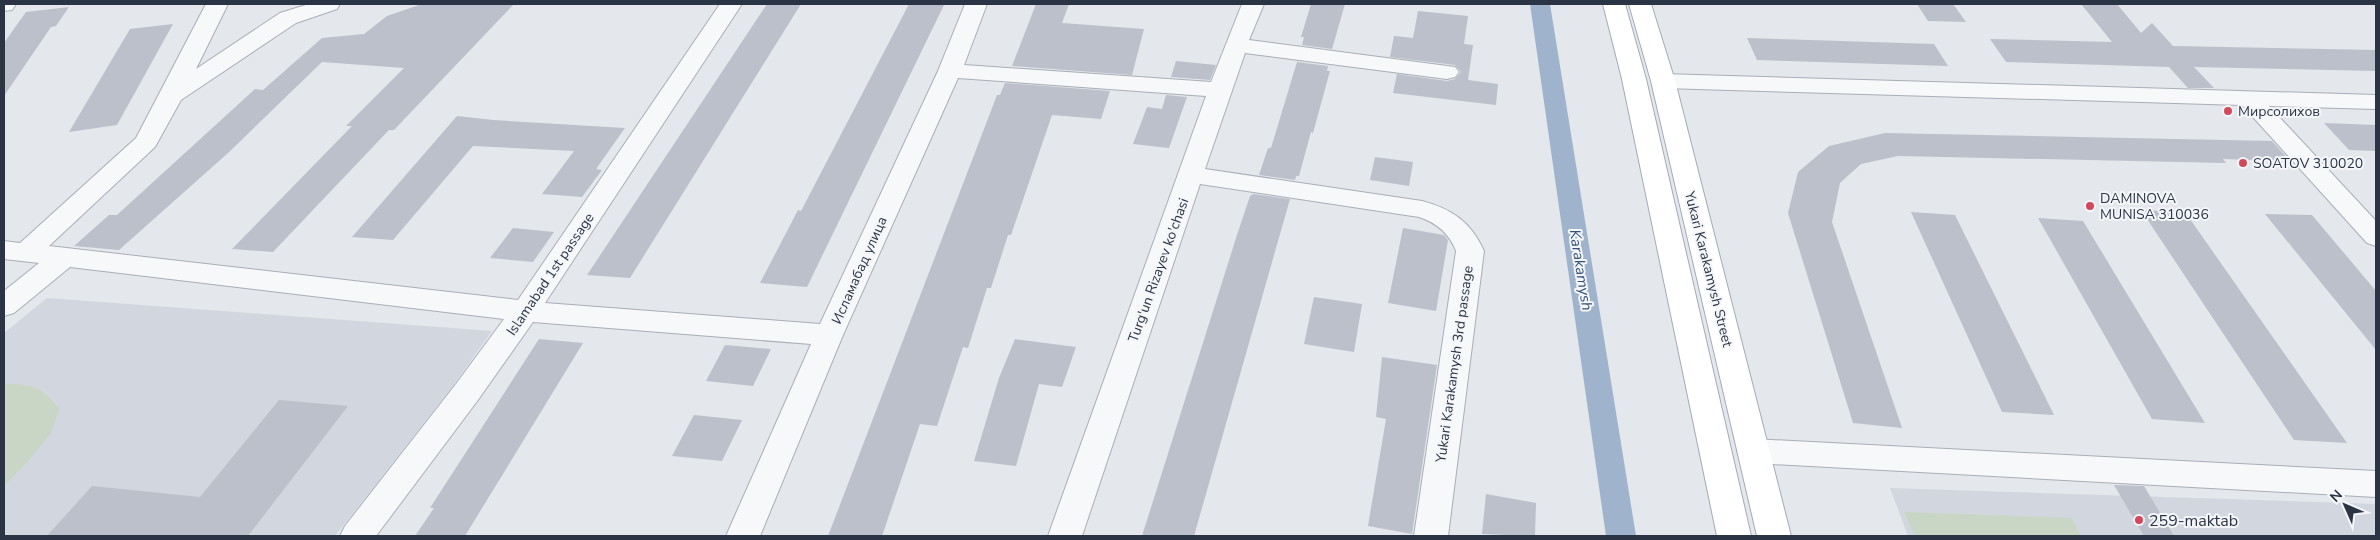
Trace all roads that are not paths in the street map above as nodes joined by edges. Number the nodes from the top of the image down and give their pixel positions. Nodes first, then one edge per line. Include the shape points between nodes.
1 (217, 4) edge
2 (329, 4) edge
3 (731, 4) edge
4 (976, 4) edge
5 (1253, 4) edge
6 (1614, 4) edge
7 (1640, 4) edge
8 (1236, 45) junction
9 (950, 71) junction
10 (1447, 72) dead end
11 (1663, 81) junction
12 (1220, 90) junction
13 (171, 96) junction
14 (2248, 99) junction
15 (2376, 102) edge
16 (1192, 175) junction
17 (2376, 237) edge
18 (15, 251) edge
19 (64, 257) junction
20 (4, 306) edge
21 (525, 311) junction
22 (829, 335) junction
23 (1753, 451) junction
24 (2376, 484) edge
25 (357, 536) edge
26 (743, 536) edge
27 (1064, 536) edge
28 (1430, 536) edge
29 (1734, 536) edge
30 (1774, 536) edge

1 - 13 street
2 - 13 street via 288,18
3 - 21 street, Islamabad 1st passage
4 - 9 street, Исламабад улица
5 - 8 street, Turg'un Rizayev ko'chasi
6 - 29 main road via 1634,79
7 - 11 main road, Yukari Karakamysh Street
8 - 10 street
8 - 12 street, Turg'un Rizayev ko'chasi
9 - 12 street
9 - 22 street, Исламабад улица
11 - 14 street
11 - 23 main road, Yukari Karakamysh Street
12 - 16 street, Turg'un Rizayev ko'chasi
13 - 18 street via 146,142
14 - 15 street
14 - 17 street
16 - 27 street, Turg'un Rizayev ko'chasi
16 - 28 street, Yukari Karakamysh 3rd passage via 1422,209 1447,219 1460,230 1470,252
18 - 19 street
19 - 20 street
19 - 21 street
21 - 22 street
21 - 25 street, Islamabad 1st passage
22 - 26 street, Исламабад улица
23 - 24 street
23 - 30 main road, Yukari Karakamysh Street

